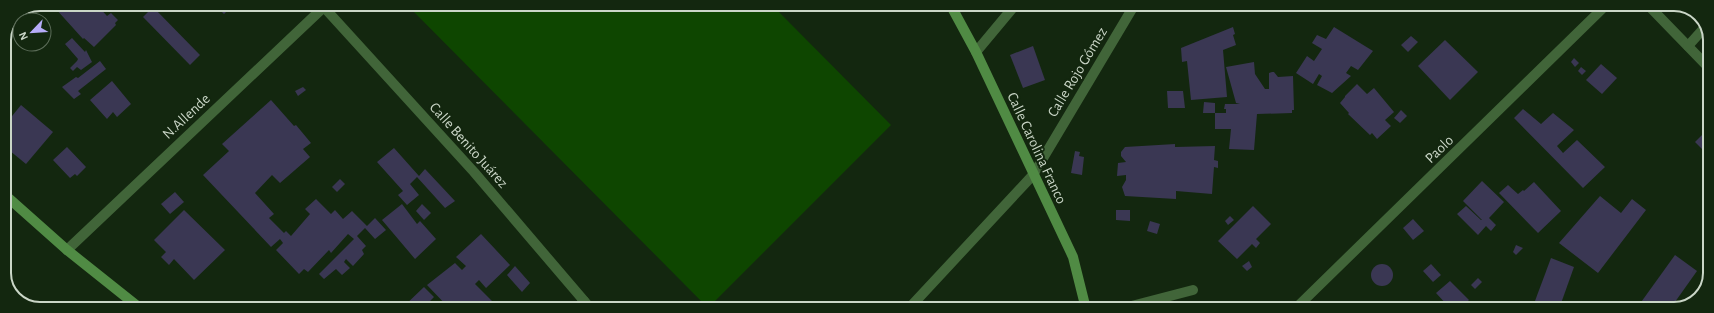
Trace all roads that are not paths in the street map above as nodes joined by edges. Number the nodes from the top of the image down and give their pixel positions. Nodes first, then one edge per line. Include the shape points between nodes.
1 (318, 11) edge
2 (329, 11) edge
3 (954, 11) edge
4 (1010, 11) edge
5 (1131, 11) edge
6 (1600, 11) edge
7 (1654, 11) edge
8 (1701, 31) edge
9 (1688, 46) junction
10 (976, 52) junction
11 (1703, 62) edge
12 (1033, 175) junction
13 (11, 200) edge
14 (67, 250) junction
15 (1193, 290) dead end
16 (132, 302) edge
17 (585, 302) edge
18 (915, 302) edge
19 (1084, 302) edge
20 (1147, 302) edge
21 (1302, 302) edge

1 - 14 street, N.Allende
2 - 17 street, Calle Benito Juárez via 474,172
3 - 10 street, Calle Carolina Franco
4 - 10 street
5 - 12 street, Calle Rojo Gómez
6 - 21 street, Paolo
7 - 9 street
8 - 9 street
9 - 11 street
10 - 12 street, Calle Carolina Franco
12 - 18 street, Calle Rojo Gómez
12 - 19 street, Calle Carolina Franco via 1073,257
13 - 14 street
14 - 16 street
15 - 20 street

